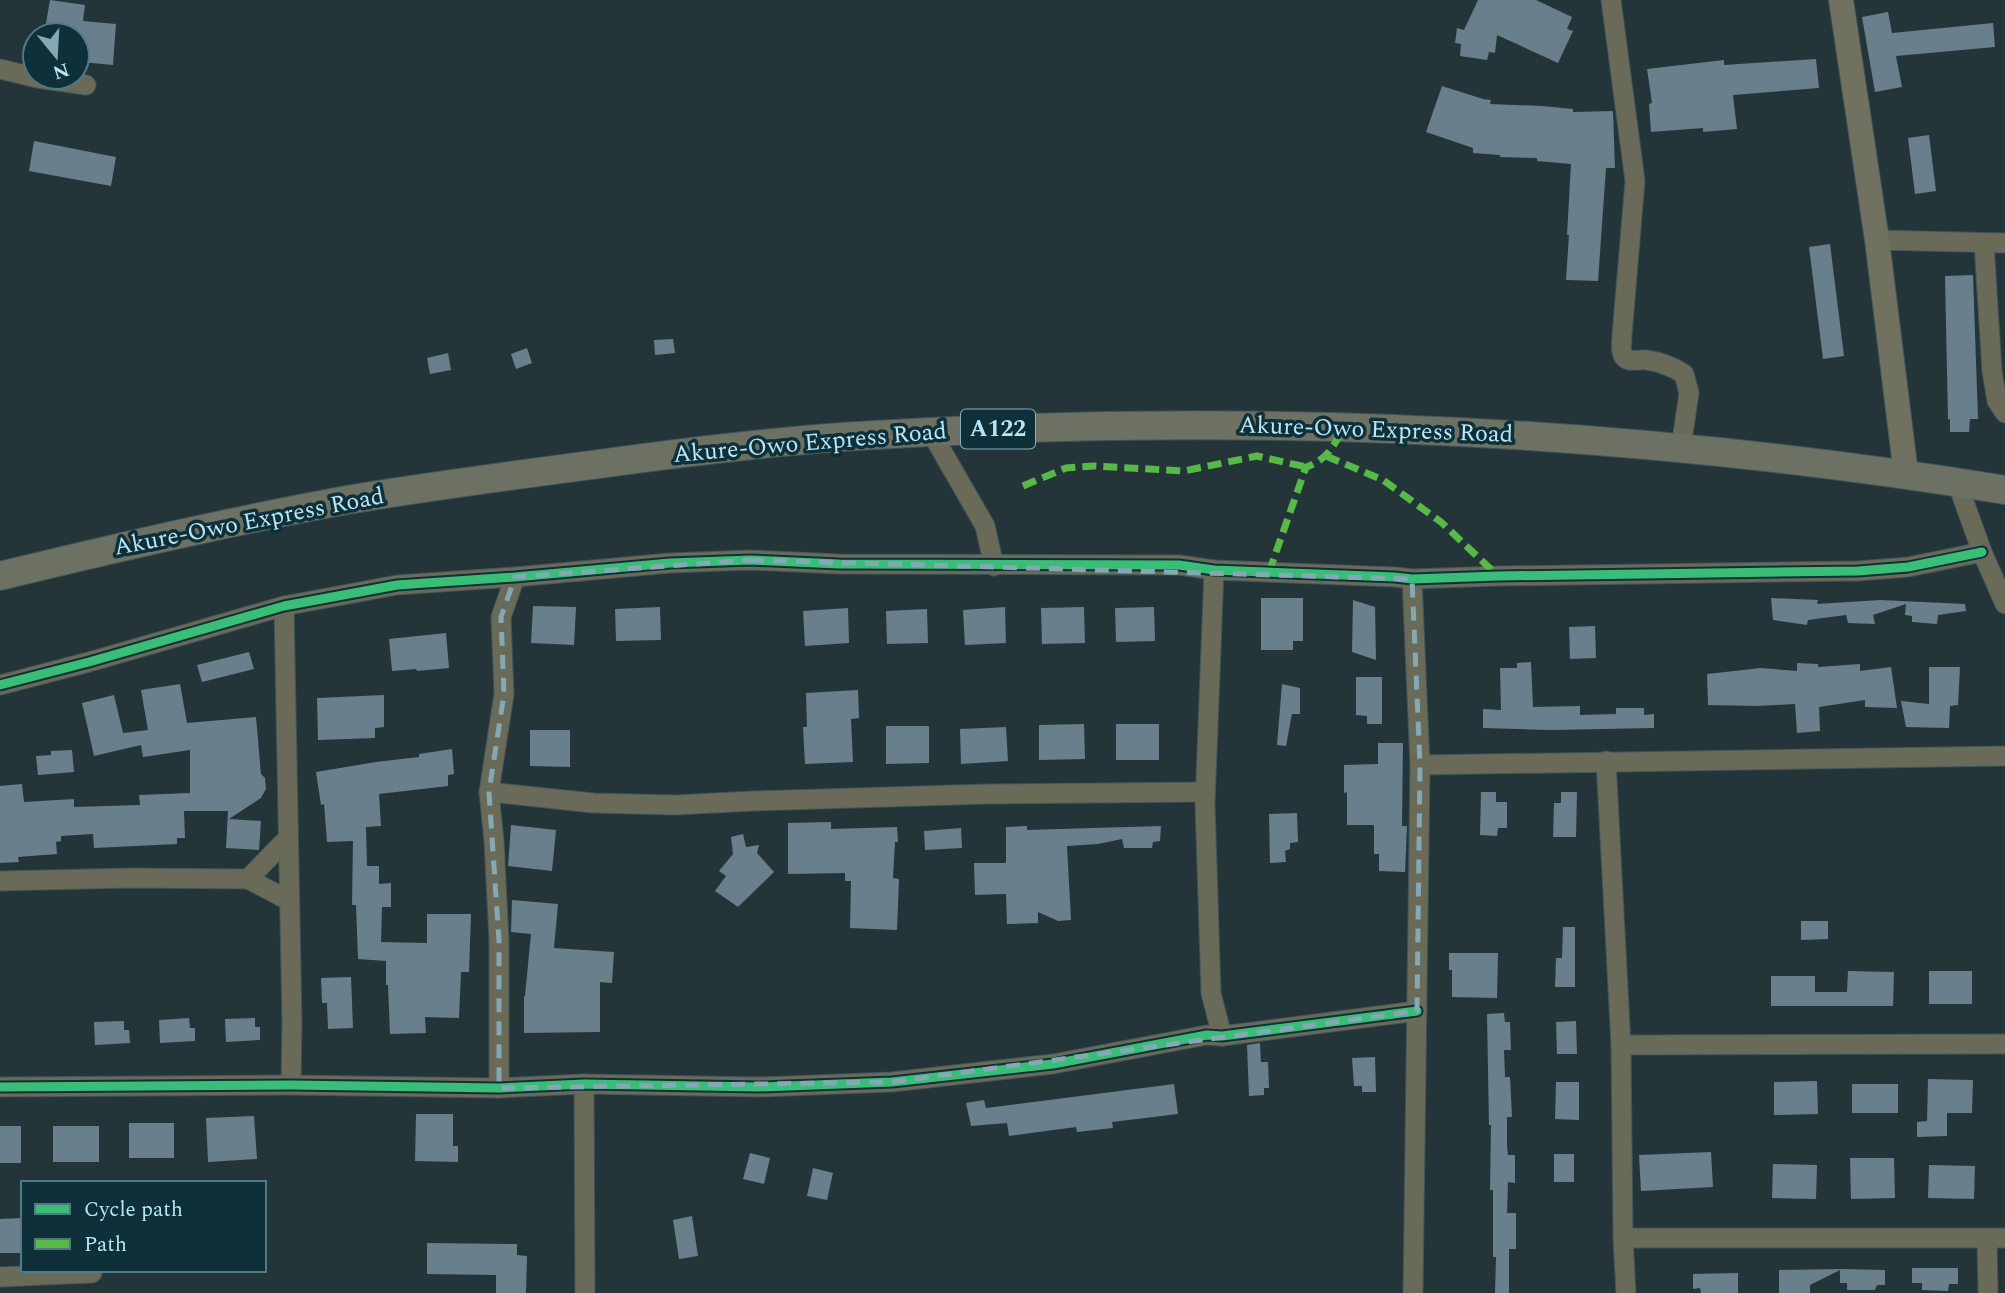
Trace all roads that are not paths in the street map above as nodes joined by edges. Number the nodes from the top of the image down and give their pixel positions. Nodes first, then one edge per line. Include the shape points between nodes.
1 (1611, 0) edge
2 (1841, 0) edge
3 (0, 69) edge
4 (21, 74) edge
5 (1877, 240) junction
6 (1984, 243) junction
7 (2005, 243) edge
8 (2005, 413) edge
9 (931, 432) junction
10 (1681, 447) junction
11 (1906, 474) junction
12 (1956, 482) junction
13 (2005, 490) edge
14 (1982, 552) junction
15 (995, 566) junction
16 (1213, 570) junction
17 (0, 576) edge
18 (515, 577) junction
19 (1412, 579) junction
20 (2005, 604) edge
21 (284, 606) junction
22 (0, 685) edge
23 (2005, 756) edge
24 (1606, 761) junction
25 (1420, 765) junction
26 (489, 792) junction
27 (1205, 792) junction
28 (287, 839) junction
29 (248, 879) junction
30 (0, 881) edge
31 (288, 900) junction
32 (1417, 1012) junction
33 (1222, 1036) junction
34 (2005, 1044) edge
35 (1621, 1045) junction
36 (584, 1084) junction
37 (291, 1085) junction
38 (0, 1087) edge
39 (499, 1088) junction
40 (1623, 1238) junction
41 (1996, 1239) edge
42 (92, 1273) dead end
43 (0, 1277) edge
44 (586, 1293) edge
45 (1413, 1293) edge
46 (1626, 1293) edge
47 (1988, 1293) edge

1 - 10 street via 1635,181 1622,353 1629,360 1648,360 1684,374 1689,393
2 - 5 main road
3 - 4 street
5 - 6 street
5 - 11 main road
6 - 7 street
6 - 8 street via 1992,371 1997,401
9 - 10 highway, Akure-Owo Express Road / A122 via 1112,425 1344,426
9 - 15 street via 985,526
9 - 17 highway, Akure-Owo Express Road / A122 via 718,448 348,500
10 - 11 highway, Akure-Owo Express Road / A122
11 - 12 highway, Akure-Owo Express Road / A122
12 - 13 highway, Akure-Owo Express Road / A122
12 - 14 street
14 - 19 street via 1858,571
14 - 20 street
15 - 16 street via 1179,565
15 - 18 street via 750,560
16 - 19 street
16 - 27 street
18 - 21 street via 397,585
18 - 26 street via 501,617 504,694
19 - 25 street
21 - 22 street
21 - 28 street
23 - 24 street
24 - 25 street
24 - 35 street
25 - 32 street
26 - 27 street via 593,803 675,805
26 - 39 street via 499,941
27 - 33 street via 1211,993
28 - 29 street
28 - 31 street
29 - 30 street
29 - 31 street
31 - 37 street
32 - 33 street
32 - 45 street
33 - 36 street via 892,1082 759,1087
34 - 35 street
35 - 40 street
36 - 39 street
36 - 44 street
37 - 38 street
37 - 39 street
40 - 41 street
40 - 46 street
41 - 47 street
42 - 43 street

